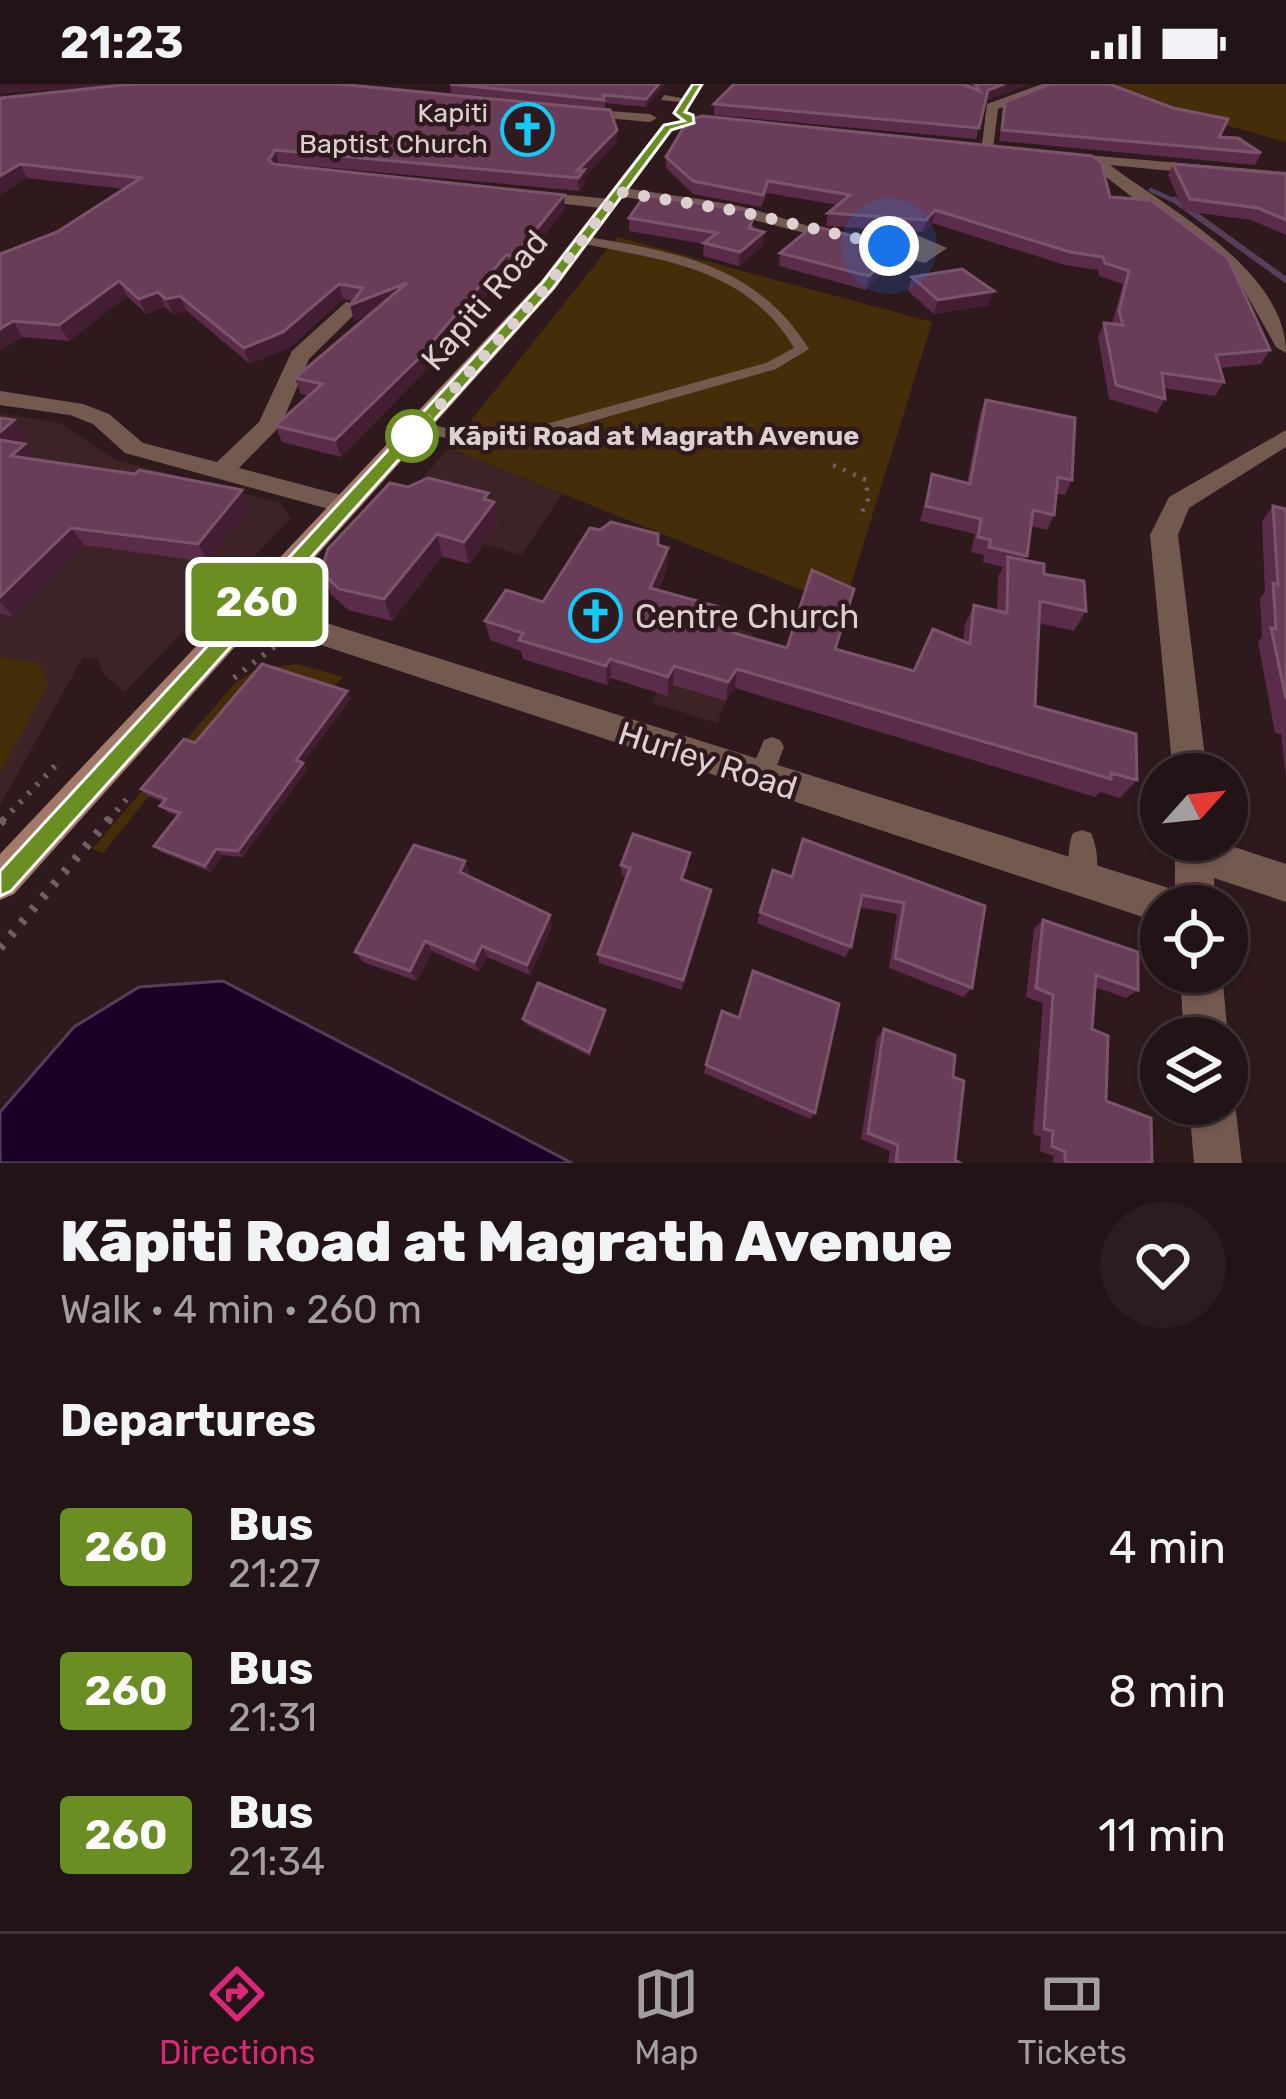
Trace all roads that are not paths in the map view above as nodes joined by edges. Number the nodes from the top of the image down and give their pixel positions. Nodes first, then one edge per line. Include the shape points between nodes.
1 (1054, 84) edge
2 (667, 94) dead end
3 (679, 106) edge
4 (546, 108) edge
5 (958, 146) edge
6 (986, 149) junction
7 (1008, 151) edge
8 (1029, 153) edge
9 (1093, 159) junction
10 (1286, 177) edge
11 (516, 194) edge
12 (614, 198) junction
13 (583, 241) junction
14 (889, 246) edge
15 (353, 306) edge
16 (1286, 346) edge
17 (0, 398) edge
18 (420, 428) junction
19 (1286, 437) edge
20 (221, 472) junction
21 (347, 505) junction
22 (250, 610) junction
23 (1188, 753) edge
24 (1082, 842) dead end
25 (1230, 861) edge
26 (1084, 879) junction
27 (0, 881) edge
28 (1286, 883) edge
29 (1140, 897) edge
30 (1214, 1125) edge
31 (1218, 1163) edge

1 - 6 street via 992,107
2 - 3 lane
3 - 4 street
3 - 12 main road, Kapiti Road
5 - 6 street
6 - 7 street
8 - 9 street
9 - 10 street
9 - 16 street via 1246,276
11 - 12 street
12 - 13 main road, Kapiti Road
12 - 14 street via 738,211
13 - 18 main road, Kapiti Road
13 - 18 lane via 650,252 743,286 802,349 771,366 522,436 480,439
15 - 20 street via 300,356 269,425
17 - 20 street via 75,409 134,448
18 - 21 main road, Kapiti Road
19 - 23 street via 1178,503 1164,535
20 - 21 street
21 - 22 main road, Kapiti Road
22 - 26 street, Hurley Road via 766,762
22 - 27 main road, Kapiti Road
24 - 26 lane
25 - 28 street
26 - 29 street, Hurley Road
30 - 31 street

